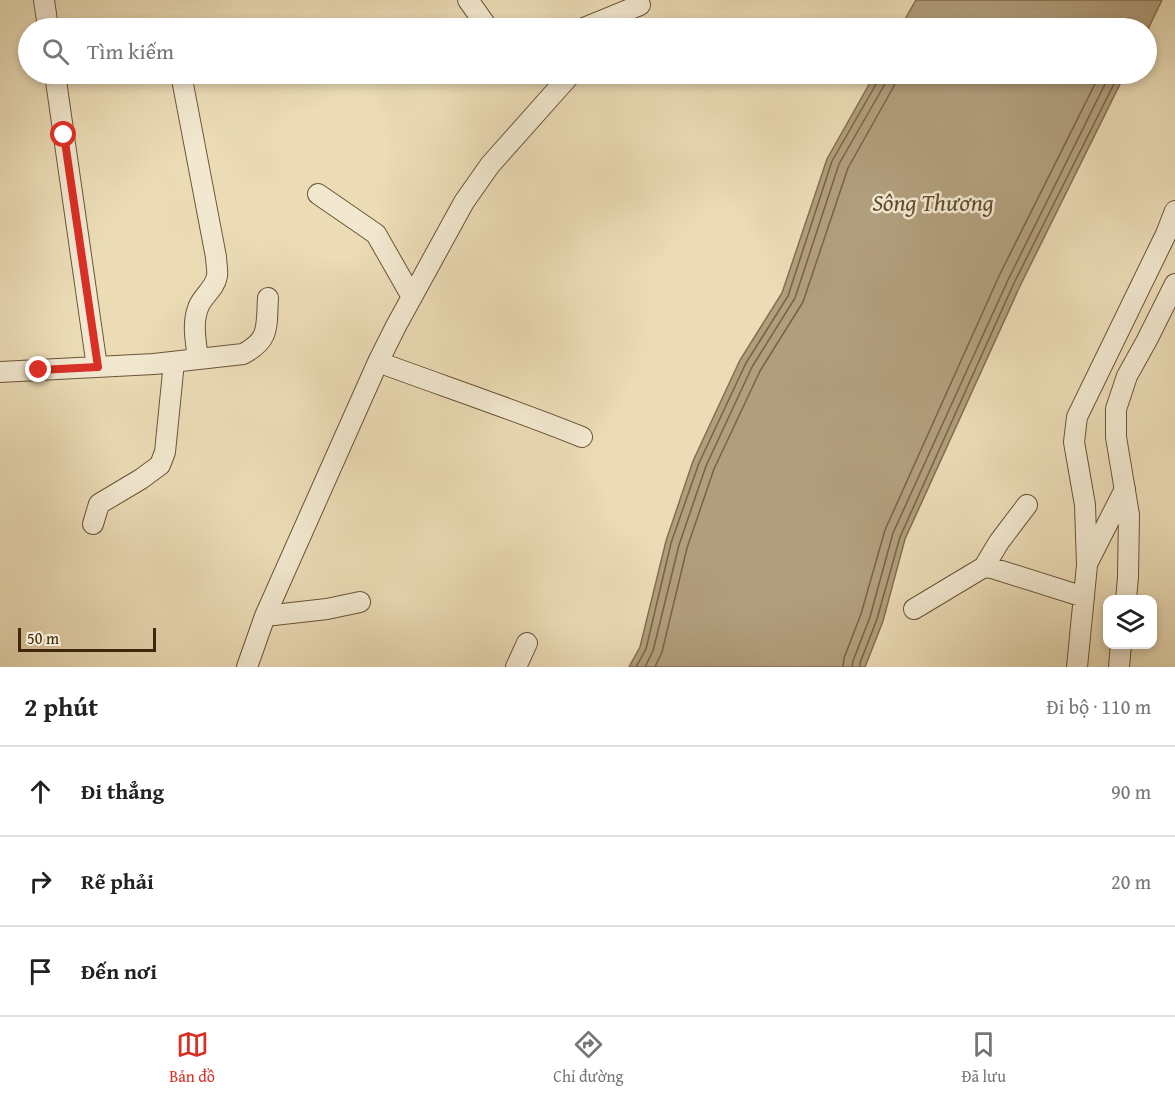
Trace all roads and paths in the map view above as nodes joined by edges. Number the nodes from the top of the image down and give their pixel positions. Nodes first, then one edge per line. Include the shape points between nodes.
1 (44, 0) edge
2 (468, 0) edge
3 (643, 3) edge
4 (47, 18) edge
5 (481, 18) edge
6 (608, 18) edge
7 (627, 18) edge
8 (56, 84) edge
9 (183, 84) edge
10 (562, 84) edge
11 (318, 194) dead end
12 (1175, 211) edge
13 (1170, 230) edge
14 (1175, 284) edge
15 (412, 297) junction
16 (268, 298) dead end
17 (198, 359) junction
18 (174, 362) junction
19 (378, 362) junction
20 (98, 367) junction
21 (0, 372) edge
22 (582, 437) dead end
23 (1125, 489) junction
24 (1027, 504) dead end
25 (93, 524) dead end
26 (1087, 565) junction
27 (984, 567) junction
28 (1126, 595) edge
29 (1084, 597) junction
30 (360, 602) dead end
31 (914, 609) dead end
32 (265, 615) junction
33 (527, 643) dead end
34 (1121, 649) edge
35 (247, 667) edge
36 (516, 667) edge
37 (1077, 667) edge
38 (1119, 667) edge

1 - 4 street
2 - 5 street
3 - 6 street
3 - 7 street
8 - 20 street
9 - 17 street via 217,275 197,309 194,334
10 - 15 street via 490,165 464,202
11 - 15 street via 376,234
12 - 13 street
13 - 26 street via 1077,417 1074,442 1085,505
14 - 23 street via 1127,376 1116,409 1116,437
15 - 19 street
16 - 17 street via 266,333 256,347 243,354
17 - 18 street
18 - 20 street
18 - 25 street via 165,452 159,465 99,504
19 - 22 street
19 - 32 street
20 - 21 street
23 - 26 street
23 - 28 street via 1129,515
24 - 27 street
26 - 29 street
27 - 29 street
27 - 31 street
29 - 37 street
30 - 32 street
32 - 35 street
33 - 36 street
34 - 38 street

